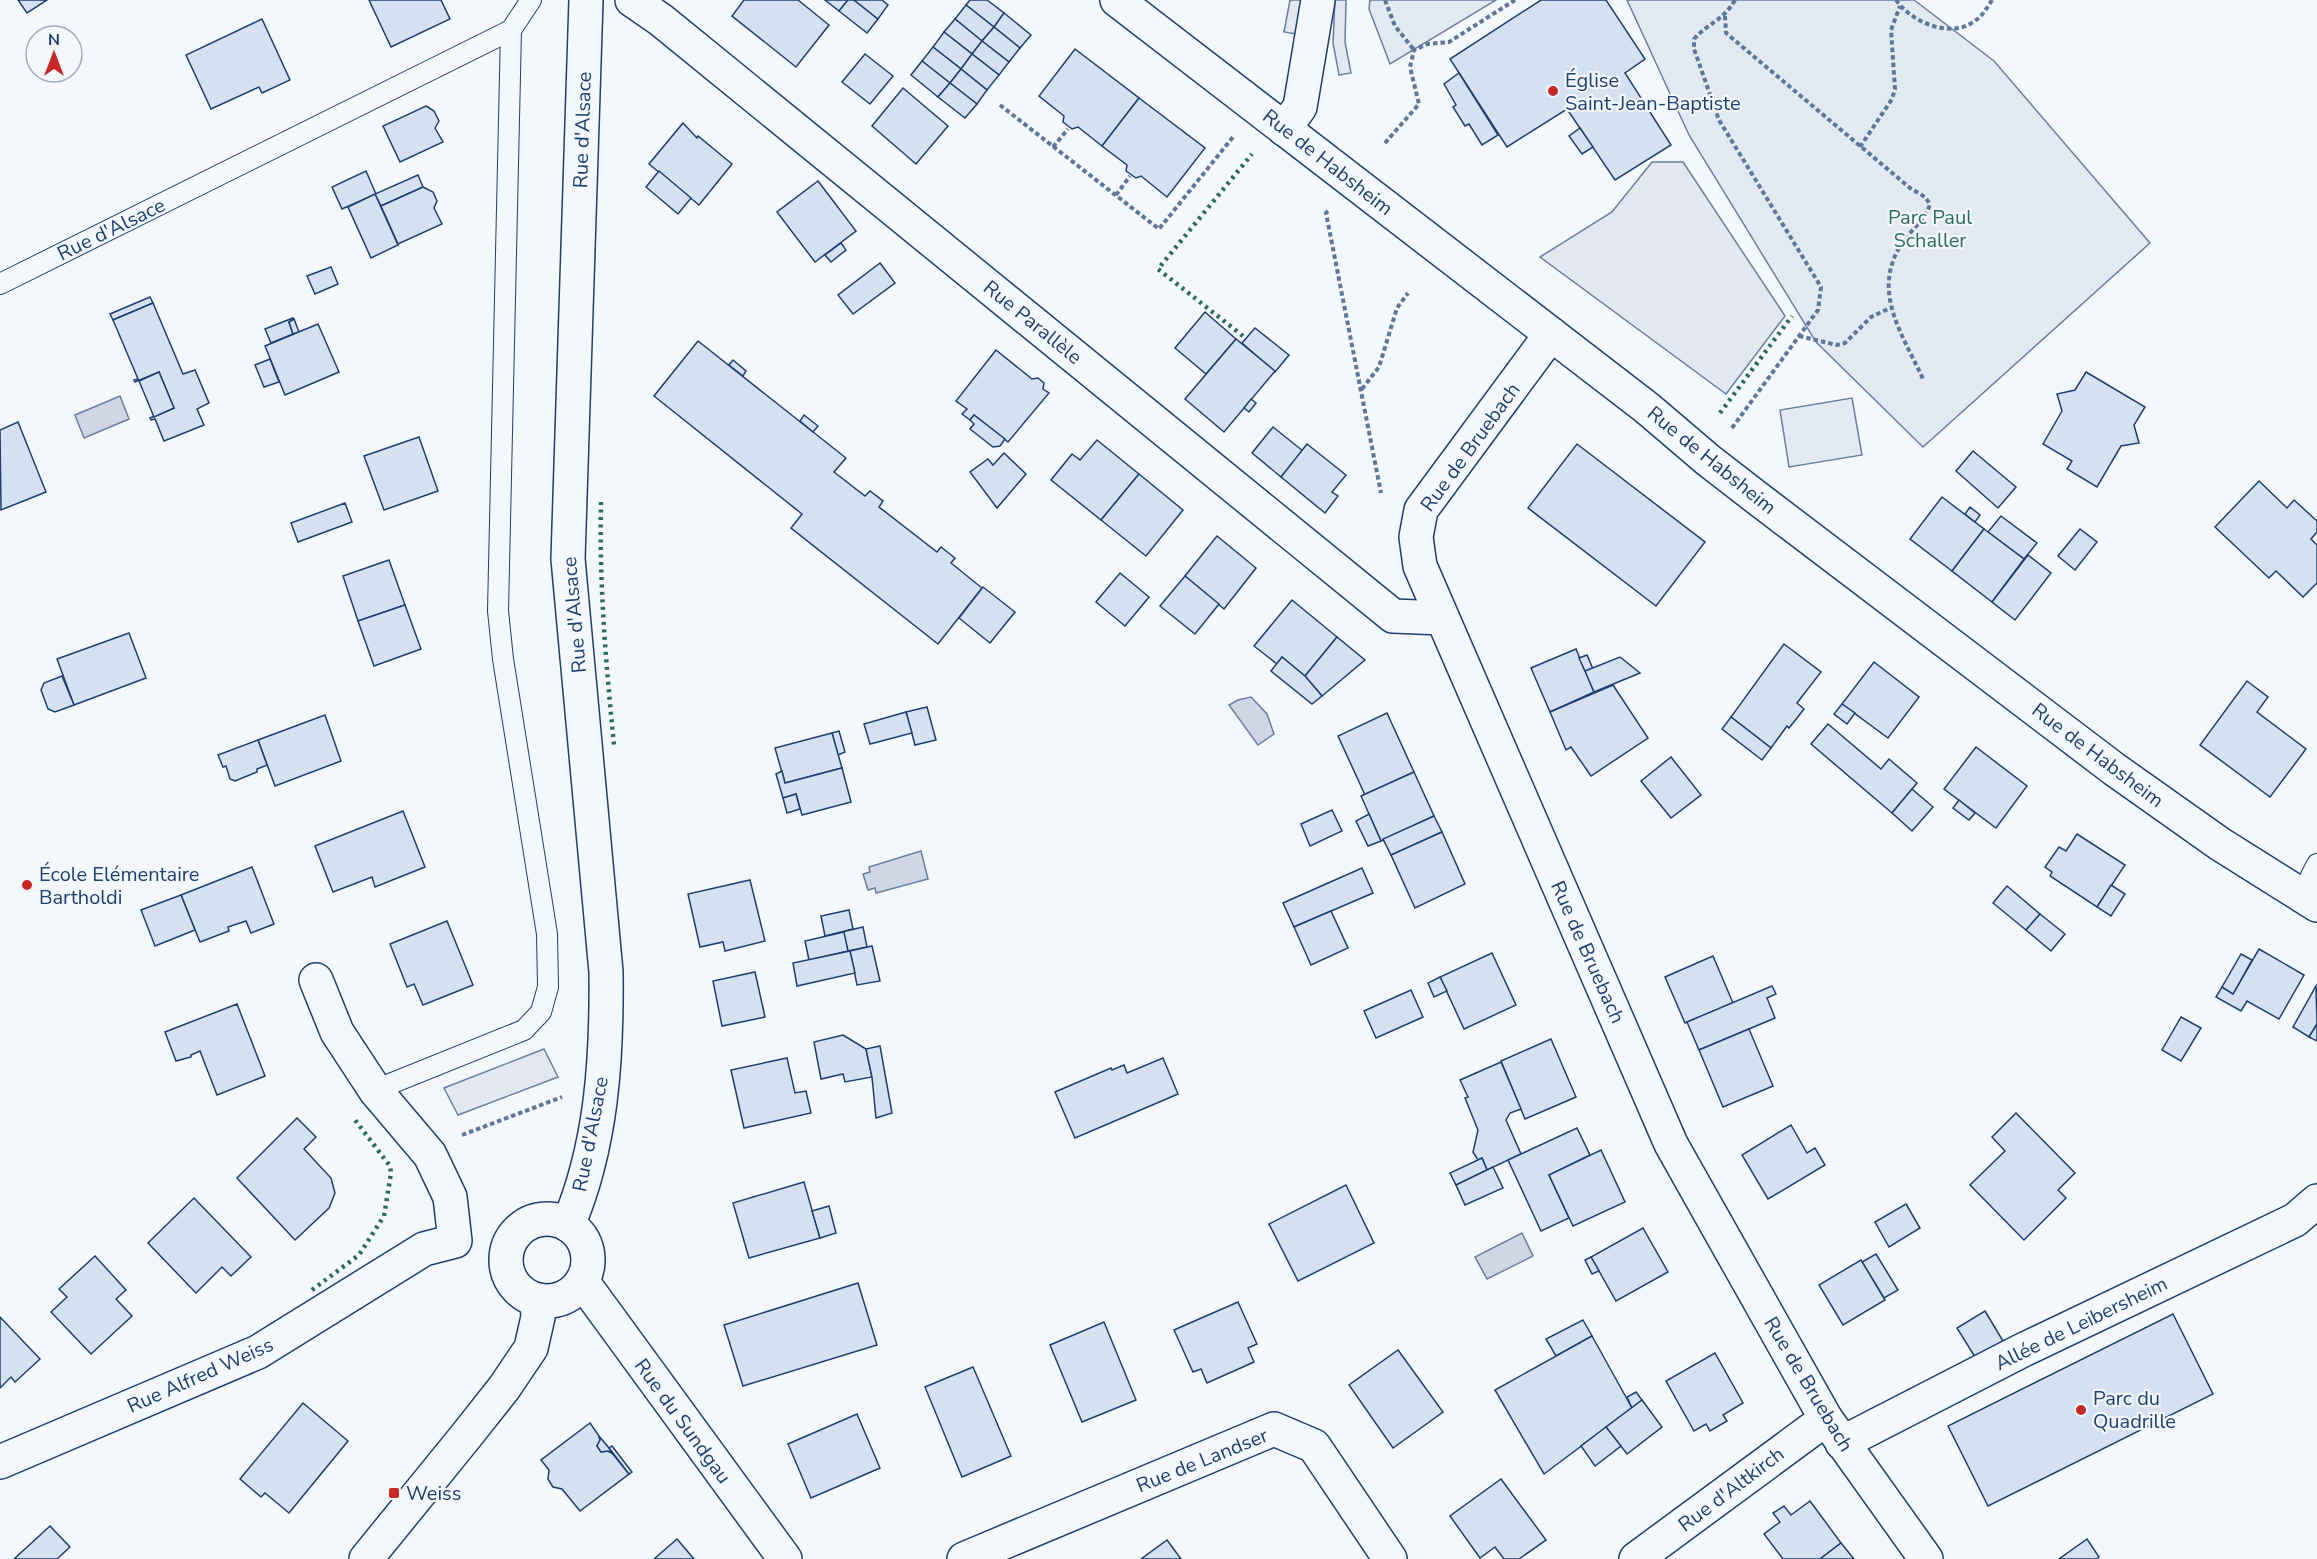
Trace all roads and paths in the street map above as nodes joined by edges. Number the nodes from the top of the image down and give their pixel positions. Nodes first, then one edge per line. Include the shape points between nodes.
1 (531, 0) edge
2 (586, 0) edge
3 (632, 0) edge
4 (1118, 0) edge
5 (1318, 0) edge
6 (1385, 0) edge
7 (1515, 0) edge
8 (1735, 0) edge
9 (1896, 0) edge
10 (1992, 0) edge
11 (1900, 6) junction
12 (1725, 16) junction
13 (512, 30) junction
14 (1414, 50) junction
15 (1000, 105) dead end
16 (1068, 129) dead end
17 (1284, 129) junction
18 (1235, 134) dead end
19 (1385, 143) dead end
20 (1053, 147) junction
21 (1860, 147) junction
22 (1130, 176) dead end
23 (1116, 195) junction
24 (1330, 208) dead end
25 (0, 284) edge
26 (1408, 293) dead end
27 (1890, 308) junction
28 (1551, 334) junction
29 (1799, 336) junction
30 (1923, 379) dead end
31 (1362, 390) junction
32 (1728, 434) dead end
33 (1380, 493) dead end
34 (1442, 618) junction
35 (2317, 864) edge
36 (2309, 900) edge
37 (316, 980) dead end
38 (375, 1089) junction
39 (573, 1093) dead end
40 (453, 1139) dead end
41 (2317, 1201) edge
42 (568, 1225) junction
43 (455, 1241) junction
44 (506, 1251) junction
45 (582, 1281) junction
46 (537, 1300) junction
47 (1834, 1431) junction
48 (0, 1462) edge
49 (366, 1559) edge
50 (785, 1559) edge
51 (964, 1559) edge
52 (1390, 1559) edge
53 (1636, 1559) edge
54 (1926, 1559) edge

1 - 13 lane
2 - 42 street, Rue d'Alsace via 568,558 606,972 607,1032 594,1138
3 - 34 street, Rue Parallèle via 1393,616
4 - 17 street, Rue de Habsheim
5 - 17 street via 1300,107
6 - 14 path via 1395,26
7 - 14 path via 1449,42
8 - 12 path
9 - 11 path
10 - 11 path via 1983,15 1968,25 1943,28 1921,23
11 - 21 path via 1891,30 1895,89
12 - 21 path via 1726,33
12 - 29 path via 1700,32 1694,39 1694,49 1719,120 1821,287 1818,310
13 - 25 lane, Rue d'Alsace
13 - 38 lane via 498,611 547,934 548,987 541,1012 524,1030
14 - 19 path via 1410,67 1419,104
15 - 20 path
16 - 20 path
17 - 28 street, Rue de Habsheim
18 - 23 path via 1159,229
20 - 23 path
21 - 27 path via 1930,204 1927,214 1900,245 1891,267 1887,288
22 - 23 path
24 - 31 path via 1326,213
26 - 31 path via 1397,308 1379,367
27 - 29 path via 1871,317 1845,343 1837,345
27 - 30 path
28 - 34 street, Rue de Bruebach via 1421,510 1416,537 1419,566
28 - 36 street, Rue de Habsheim via 1761,501 2114,769 2220,844
29 - 32 path
31 - 33 path
34 - 47 street, Rue de Bruebach via 1671,1144
35 - 36 lane
37 - 38 street via 337,1032
38 - 43 street via 430,1155 450,1197
39 - 40 path
41 - 47 street, Allée de Leibersheim via 2295,1220 2021,1351
42 - 44 street via 556,1220 530,1222 519,1229
42 - 45 street via 585,1244 588,1257
43 - 44 street, Rue Alfred Weiss via 490,1244
43 - 48 street, Rue Alfred Weiss via 424,1249 258,1352
44 - 46 street via 505,1264 515,1288
45 - 46 street via 563,1298
45 - 50 street, Rue du Sundgau
46 - 49 street via 538,1317 531,1348 504,1388
47 - 53 street, Rue d'Altkirch
47 - 54 street, Rue de Bruebach
51 - 52 street, Rue de Landser via 1274,1429 1314,1446

